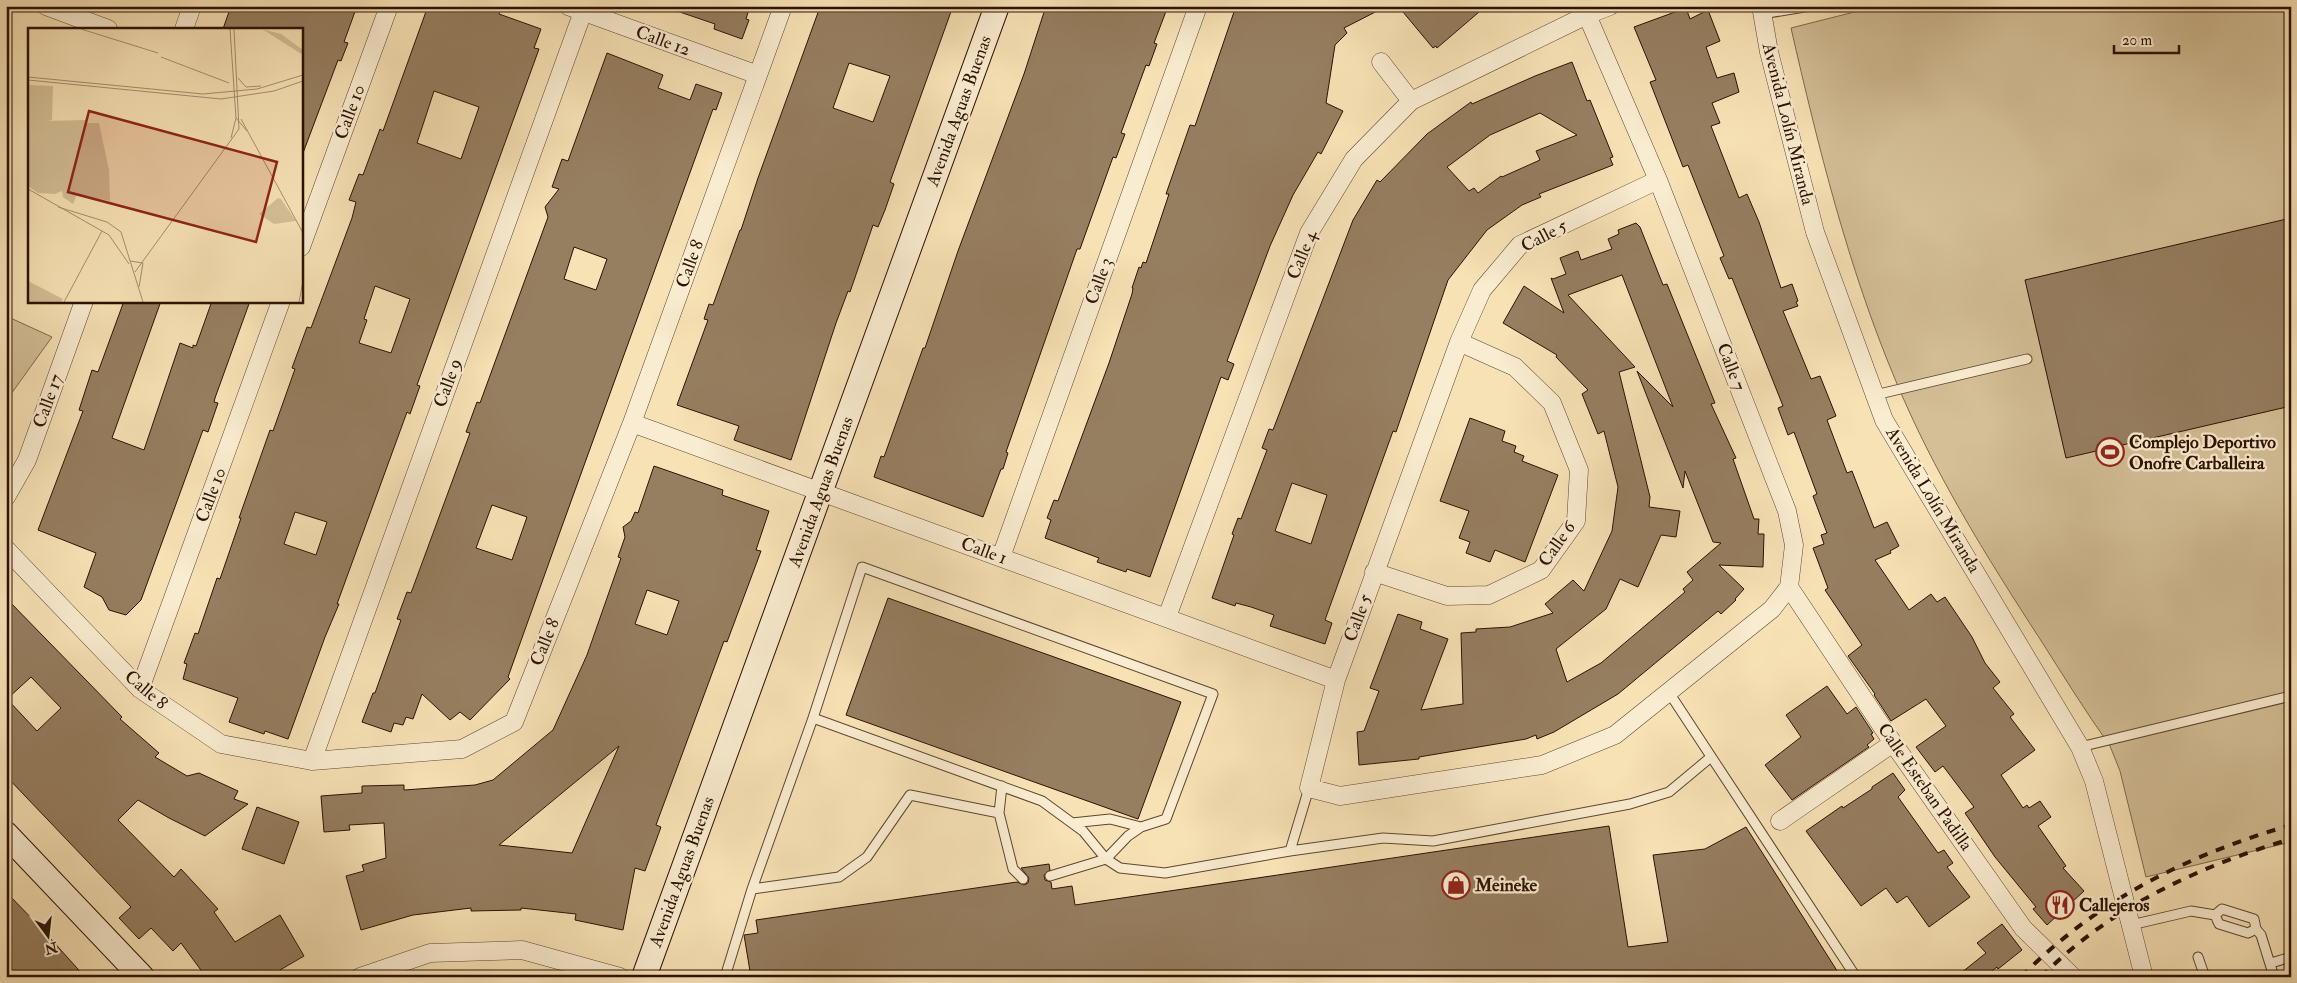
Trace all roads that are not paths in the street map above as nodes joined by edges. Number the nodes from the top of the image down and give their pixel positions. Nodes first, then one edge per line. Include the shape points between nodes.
1 (46, 6) edge
2 (192, 6) edge
3 (389, 6) edge
4 (783, 6) edge
5 (997, 6) edge
6 (1198, 6) edge
7 (1610, 6) edge
8 (1811, 6) edge
9 (579, 8) edge
10 (1762, 10) edge
11 (1584, 11) edge
12 (105, 28) edge
13 (184, 28) edge
14 (1381, 62) dead end
15 (758, 75) junction
16 (1411, 101) junction
17 (1658, 180) junction
18 (302, 244) edge
19 (84, 302) edge
20 (281, 302) edge
21 (1459, 342) junction
22 (2027, 359) dead end
23 (1875, 395) junction
24 (632, 423) junction
25 (821, 491) junction
26 (6, 497) edge
27 (6, 549) edge
28 (1001, 557) junction
29 (1374, 572) junction
30 (1789, 587) junction
31 (1167, 617) junction
32 (1336, 680) junction
33 (140, 689) junction
34 (1668, 691) junction
35 (2291, 696) edge
36 (813, 718) junction
37 (1893, 743) junction
38 (2080, 747) junction
39 (1711, 757) junction
40 (312, 761) junction
41 (1002, 786) junction
42 (1309, 788) junction
43 (1000, 813) junction
44 (1780, 821) dead end
45 (1072, 823) junction
46 (1141, 827) junction
47 (6, 834) edge
48 (1290, 851) junction
49 (1106, 859) junction
50 (1050, 876) dead end
51 (1022, 879) dead end
52 (752, 890) junction
53 (2215, 915) junction
54 (2131, 925) junction
55 (2256, 929) junction
56 (2198, 957) dead end
57 (2291, 958) edge
58 (2270, 963) junction
59 (142, 977) edge
60 (360, 977) edge
61 (620, 977) edge
62 (644, 977) edge
63 (725, 977) edge
64 (1856, 977) edge
65 (2073, 977) edge
66 (2144, 977) edge
67 (2204, 977) edge
68 (2274, 977) edge

1 - 12 street
2 - 13 street
3 - 18 street, Calle 10
4 - 15 street, Calle 8
5 - 25 street, Avenida Aguas Buenas
6 - 28 street, Calle 3
7 - 11 street, Calle 4
8 - 10 lane
9 - 15 street, Calle 12
9 - 40 street, Calle 9
10 - 23 street, Avenida Lolín Miranda via 1769,52 1815,232
11 - 16 street, Calle 4
11 - 17 street, Calle 7
14 - 16 street
15 - 24 street, Calle 8
16 - 31 street, Calle 4 via 1354,159 1309,233
17 - 21 street, Calle 5 via 1520,245 1482,290
17 - 30 street, Calle 7 via 1787,511 1794,545
19 - 26 street, Calle 17 via 27,460
20 - 33 street, Calle 10
21 - 29 street, Calle 5
21 - 29 street, Calle 6 via 1516,367 1552,403 1579,470 1576,521 1541,570 1490,595 1447,596
22 - 23 lane
23 - 38 street, Avenida Lolín Miranda via 1884,420
24 - 25 street, Calle 1
24 - 40 street, Calle 8 via 514,722 462,749
25 - 28 street, Calle 1
25 - 62 street, Avenida Aguas Buenas
27 - 33 street, Calle 8
28 - 31 street, Calle 1
29 - 32 street, Calle 5
30 - 34 street via 1772,609
30 - 37 street, Calle Esteban Padilla
31 - 32 street, Calle 1
32 - 42 street, Calle 5
33 - 40 street, Calle 8 via 220,744
34 - 39 lane
34 - 42 street via 1615,735 1542,765 1340,796
35 - 38 lane
36 - 41 lane
36 - 46 lane via 862,568 1213,694 1166,819
36 - 52 lane
37 - 44 street
37 - 65 street, Calle Esteban Padilla via 2024,928
38 - 54 street, Avenida Lolín Miranda via 2094,780
39 - 48 lane via 1668,792 1630,804 1432,841 1383,838
39 - 64 lane
41 - 43 lane
41 - 45 lane via 1042,801
42 - 48 lane
43 - 51 lane via 1013,869
43 - 52 lane via 910,795 867,857 839,877
45 - 46 lane via 1110,819
45 - 49 lane via 1083,831
46 - 49 lane
47 - 59 street
48 - 49 lane via 1165,873 1120,868
49 - 50 lane
52 - 63 lane
53 - 54 lane via 2190,911
53 - 55 lane via 2219,924 2248,933
53 - 55 lane via 2222,909 2254,919
54 - 66 street, Avenida Lolín Miranda
55 - 58 lane
56 - 67 lane
57 - 58 lane
58 - 68 lane
60 - 61 street via 430,953 522,950

